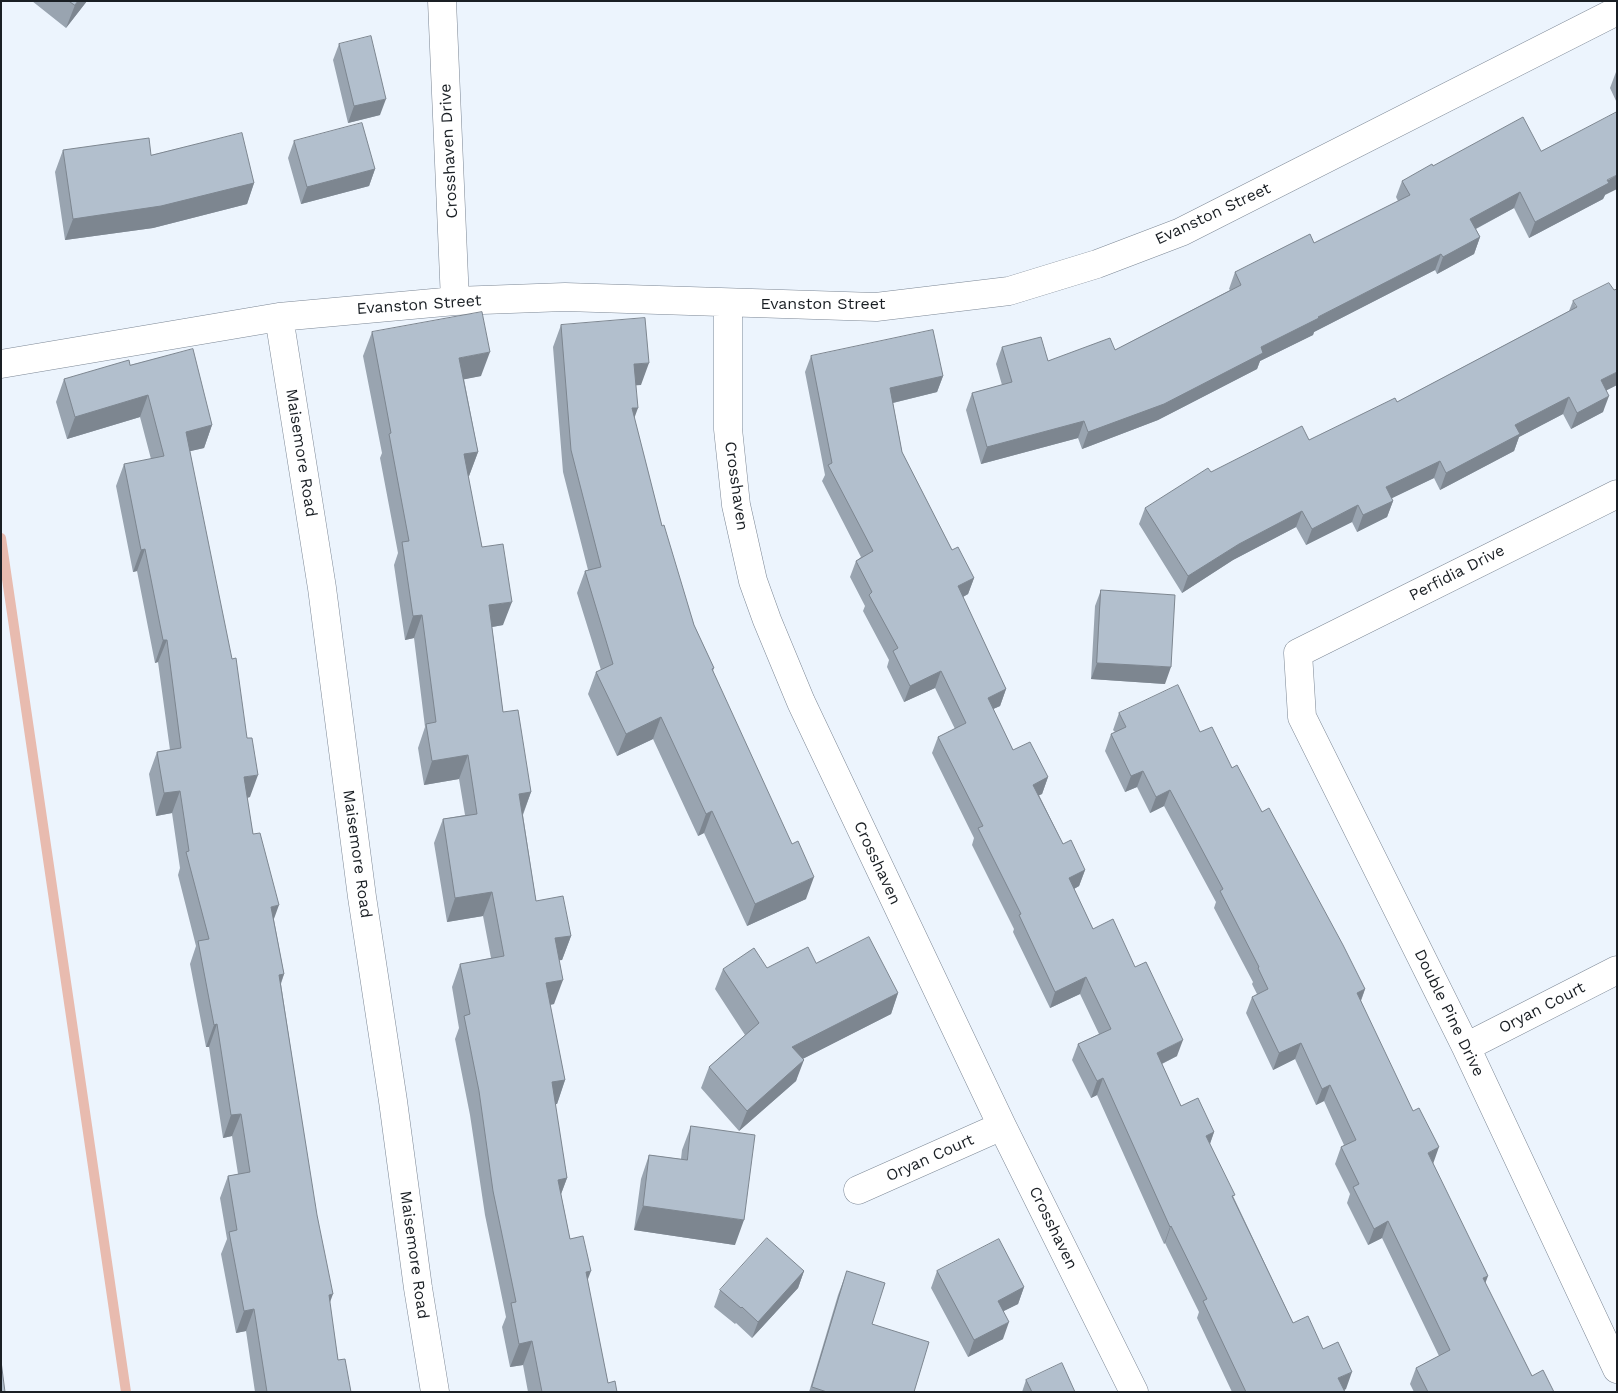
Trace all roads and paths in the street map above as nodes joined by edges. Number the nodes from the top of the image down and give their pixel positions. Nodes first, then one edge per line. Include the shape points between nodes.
1 (442, 1) edge
2 (1617, 10) edge
3 (455, 301) junction
4 (728, 303) junction
5 (279, 317) junction
6 (7, 363) edge
7 (1617, 494) edge
8 (1298, 653) joint
9 (1617, 970) edge
10 (1466, 1046) junction
11 (1002, 1126) junction
12 (858, 1190) dead end
13 (1617, 1369) edge
14 (435, 1392) edge
15 (1134, 1392) edge

1 - 3 street, Crosshaven Drive
2 - 4 street, Evanston Street via 1181,232 1097,264 1009,291 876,307
3 - 4 street, Evanston Street via 565,297
3 - 5 street, Evanston Street
4 - 11 street, Crosshaven via 728,430 736,505 753,581 801,702
5 - 6 street, Evanston Street
5 - 14 street, Maisemore Road via 322,588 362,897
7 - 8 street, Perfidia Drive
8 - 10 street, Double Pine Drive via 1302,717
9 - 10 street, Oryan Court
10 - 13 street, Double Pine Drive
11 - 12 street, Oryan Court
11 - 15 street, Crosshaven

